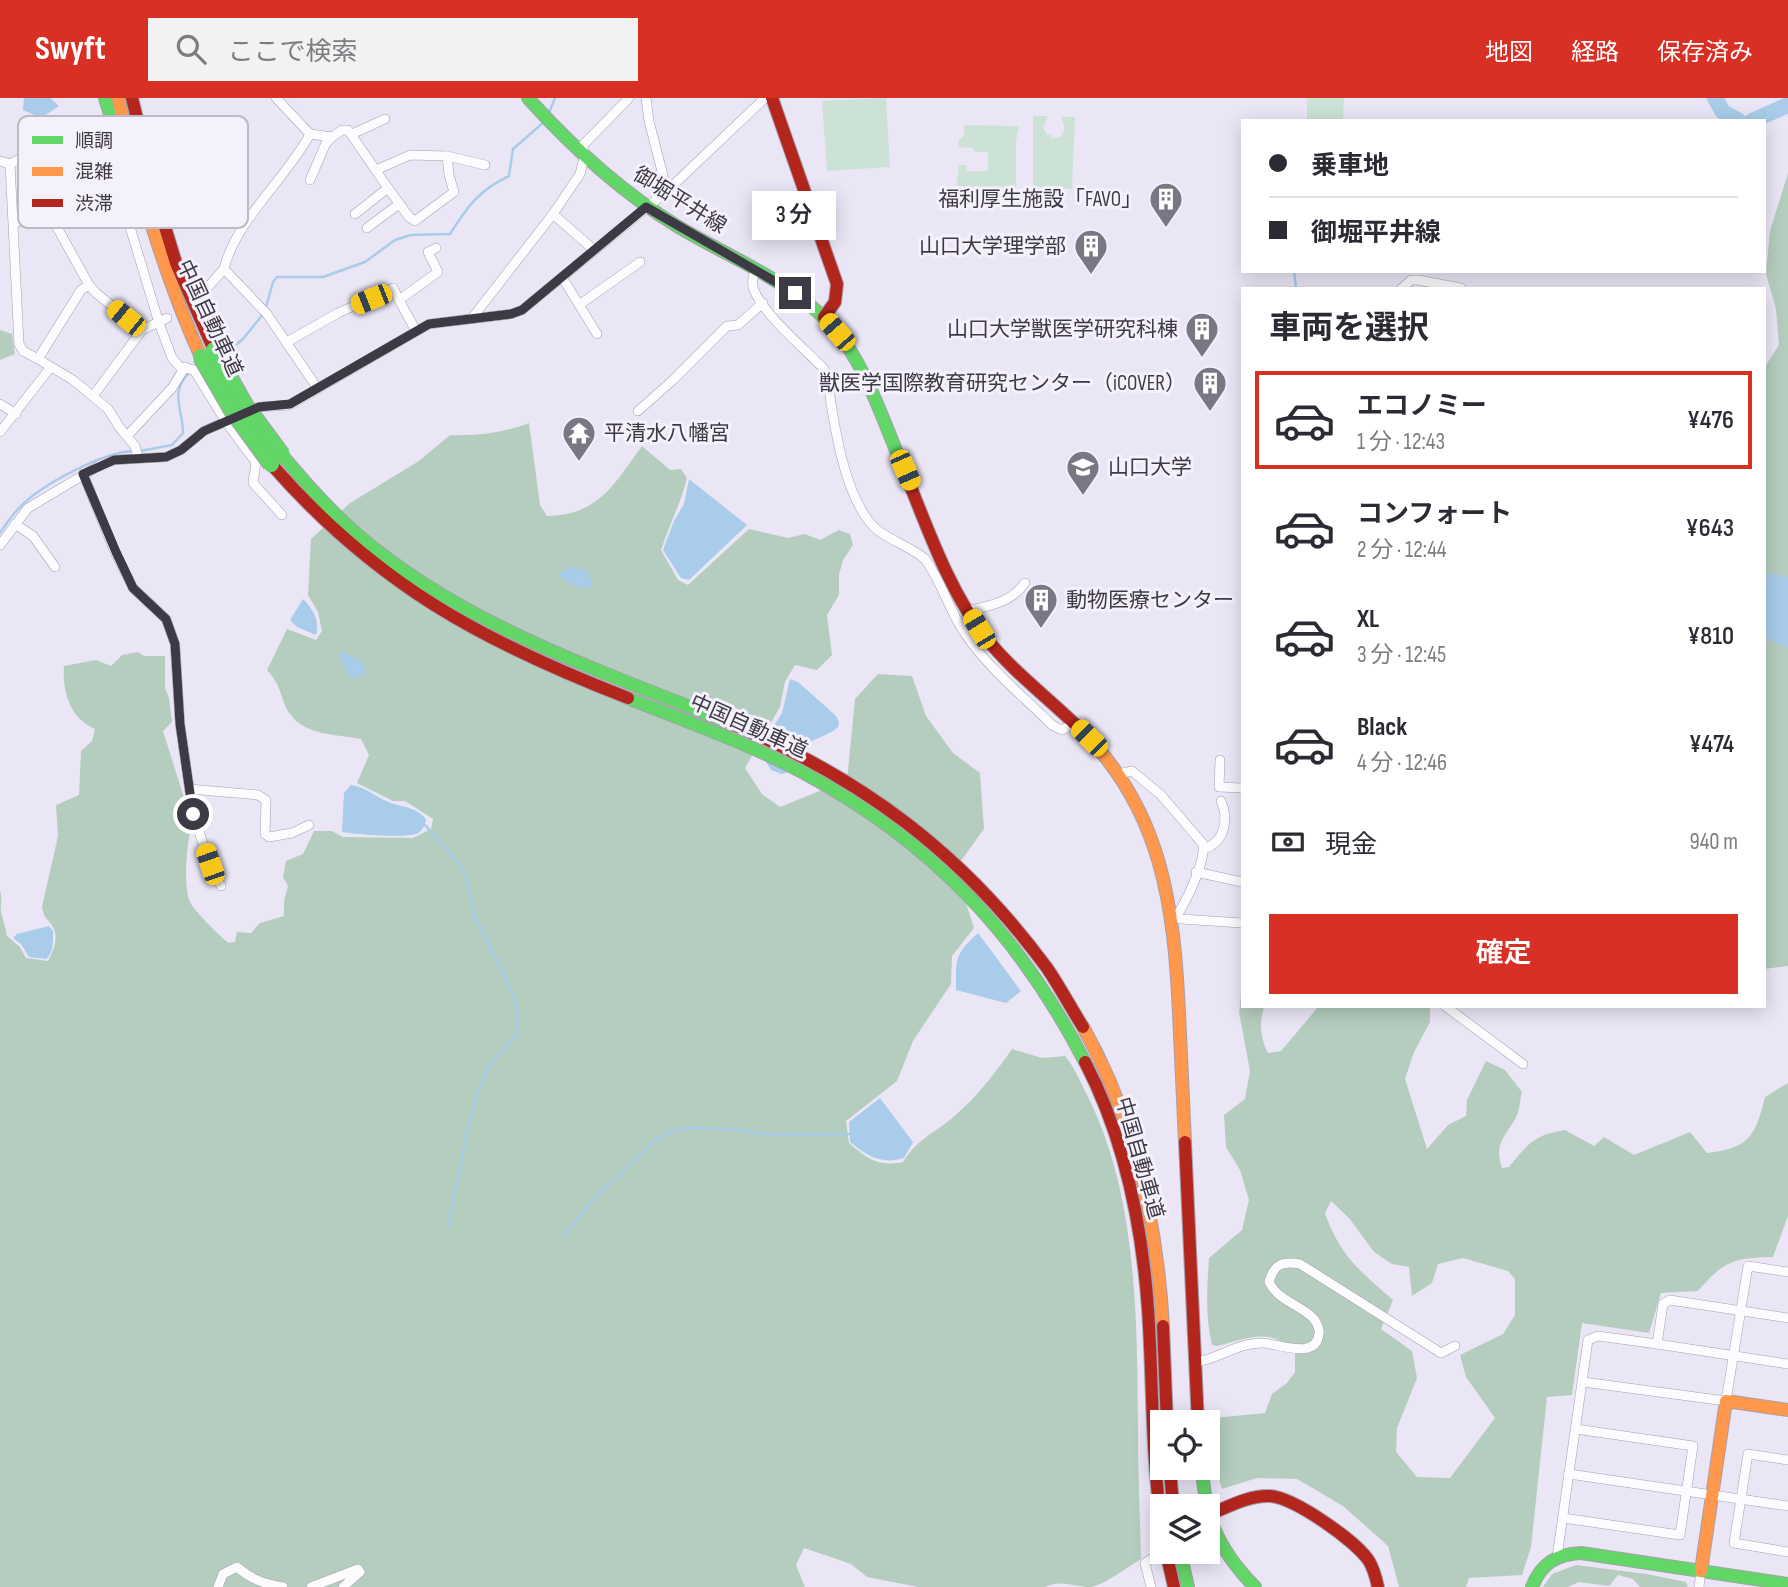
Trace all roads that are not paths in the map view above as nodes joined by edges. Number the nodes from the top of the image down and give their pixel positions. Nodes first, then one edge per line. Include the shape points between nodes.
1 (105, 98) edge
2 (118, 98) edge
3 (134, 98) edge
4 (276, 98) edge
5 (528, 98) edge
6 (629, 98) edge
7 (646, 98) edge
8 (765, 98) edge
9 (772, 98) edge
10 (111, 116) edge
11 (122, 116) edge
12 (138, 116) edge
13 (385, 119) dead end
14 (310, 134) junction
15 (352, 134) junction
16 (332, 137) junction
17 (447, 156) junction
18 (584, 158) junction
19 (18, 160) edge
20 (0, 161) edge
21 (10, 164) junction
22 (485, 164) dead end
23 (376, 170) junction
24 (310, 180) dead end
25 (388, 188) junction
26 (667, 191) junction
27 (399, 204) junction
28 (646, 207) junction
29 (355, 214) dead end
30 (553, 214) junction
31 (15, 222) junction
32 (18, 222) edge
33 (248, 222) edge
34 (57, 228) edge
35 (131, 228) edge
36 (145, 228) edge
37 (151, 228) edge
38 (167, 228) edge
39 (244, 228) edge
40 (367, 228) dead end
41 (436, 248) dead end
42 (594, 250) junction
43 (640, 262) dead end
44 (224, 269) junction
45 (756, 269) junction
46 (562, 277) junction
47 (89, 285) junction
48 (1403, 287) edge
49 (1456, 287) edge
50 (170, 288) junction
51 (200, 292) dead end
52 (399, 300) junction
53 (763, 303) junction
54 (579, 305) junction
55 (473, 317) junction
56 (824, 317) junction
57 (163, 321) junction
58 (142, 330) junction
59 (416, 331) junction
60 (597, 334) dead end
61 (287, 342) junction
62 (207, 354) junction
63 (38, 359) junction
64 (186, 367) junction
65 (50, 368) junction
66 (318, 389) junction
67 (93, 396) junction
68 (0, 404) edge
69 (638, 411) dead end
70 (16, 414) junction
71 (226, 422) junction
72 (0, 432) edge
73 (127, 436) junction
74 (137, 453) junction
75 (83, 474) junction
76 (282, 515) dead end
77 (15, 524) junction
78 (0, 545) edge
79 (55, 567) dead end
80 (1025, 583) dead end
81 (968, 611) junction
82 (1075, 723) junction
83 (1220, 760) dead end
84 (808, 767) junction
85 (1118, 774) junction
86 (1241, 788) edge
87 (189, 789) junction
88 (1221, 801) dead end
89 (309, 825) dead end
90 (1204, 849) junction
91 (1196, 872) junction
92 (1241, 882) edge
93 (220, 886) dead end
94 (1175, 917) junction
95 (1241, 923) edge
96 (1448, 1008) edge
97 (1522, 1064) dead end
98 (1788, 1272) edge
99 (1741, 1311) junction
100 (1788, 1318) edge
101 (1657, 1344) junction
102 (1455, 1346) dead end
103 (1734, 1356) junction
104 (1194, 1362) junction
105 (1788, 1364) edge
106 (1583, 1382) junction
107 (1726, 1401) junction
108 (1166, 1410) edge
109 (1197, 1410) edge
110 (1788, 1410) edge
111 (1576, 1429) junction
112 (1788, 1460) edge
113 (1569, 1474) junction
114 (1686, 1491) junction
115 (1158, 1494) edge
116 (1712, 1495) junction
117 (1740, 1499) junction
118 (1788, 1506) edge
119 (1220, 1509) edge
120 (1563, 1518) junction
121 (1220, 1550) edge
122 (1788, 1552) edge
123 (1557, 1557) junction
124 (1150, 1560) edge
125 (1165, 1564) edge
126 (1183, 1564) edge
127 (1700, 1579) edge
128 (1788, 1584) edge
129 (218, 1587) edge
130 (283, 1587) edge
131 (311, 1587) edge
132 (344, 1587) edge
133 (1151, 1587) edge
134 (1174, 1587) edge
135 (1188, 1587) edge
136 (1255, 1587) edge
137 (1378, 1587) edge
138 (1532, 1587) edge

1 - 10 main road
2 - 11 main road, 中国自動車道
3 - 12 main road, 中国自動車道
4 - 14 street
5 - 18 main road, 御堀平井線
6 - 18 street via 583,145
7 - 26 street
8 - 26 street
9 - 56 main road via 837,284 835,306
13 - 15 street
14 - 16 street
14 - 33 street
15 - 16 street via 345,129
15 - 23 street
16 - 24 street
17 - 22 street
17 - 23 street via 410,155
17 - 27 street via 454,192 415,221
18 - 28 main road, 御堀平井線
18 - 30 street via 580,174
19 - 21 street
20 - 21 street
21 - 31 street
23 - 25 street
25 - 27 street
25 - 29 street
26 - 28 street
27 - 40 street
28 - 42 street
28 - 45 main road, 御堀平井線
30 - 42 street
30 - 55 street
31 - 32 street
31 - 63 street via 19,344
34 - 47 street
35 - 57 street
36 - 50 main road
37 - 50 main road, 中国自動車道
38 - 62 main road, 中国自動車道
39 - 44 street
41 - 52 street via 428,252 438,272
42 - 46 street
43 - 54 street
44 - 51 street
44 - 61 street
45 - 53 street via 752,287
45 - 56 main road, 御堀平井線
46 - 54 street
46 - 55 street via 522,310
47 - 58 street
47 - 63 street via 80,290
48 - 49 street via 1418,280
50 - 62 main road, 中国自動車道
52 - 59 street
52 - 61 street via 393,288
53 - 69 street via 738,325 727,326
53 - 82 street via 824,369 839,445 864,515 888,537 925,559 957,623 990,665 1052,725 1062,730
54 - 60 street
55 - 59 street via 429,324
56 - 81 main road, 御堀平井線 via 862,372
57 - 58 street
57 - 64 street via 172,358
58 - 67 street
59 - 66 street
61 - 66 street
62 - 84 main road, 中国自動車道, bridge via 233,412 277,460 302,499 400,586 490,639 537,660 756,742
63 - 65 street
64 - 71 street via 194,370
64 - 73 street via 173,388
65 - 67 street
65 - 70 street
66 - 71 street via 290,404 259,407
67 - 73 street
68 - 70 street
70 - 72 street
71 - 74 street via 166,457
71 - 76 street via 255,461 253,483
73 - 74 street
74 - 75 street
75 - 77 street via 28,508
75 - 87 street via 133,588 166,619 175,644
77 - 78 street
77 - 79 street via 33,536
80 - 81 street via 1007,601
81 - 82 main road, 御堀平井線 via 1004,660
82 - 85 main road, 御堀平井線
83 - 86 street via 1219,787
84 - 108 main road, 中国自動車道 via 839,775 958,863 1027,939 1075,1010 1126,1123 1154,1231
84 - 115 main road, 中国自動車道 via 954,878 1012,944 1083,1055 1120,1150 1133,1198 1148,1311
85 - 90 street via 1132,771 1161,795
85 - 94 main road, 御堀平井線 via 1158,849
87 - 89 street via 258,795 266,800 265,834 269,837
87 - 93 street via 193,814
88 - 90 street via 1226,822 1223,832
90 - 91 street
91 - 92 street
91 - 94 street
94 - 95 street
94 - 104 main road, 御堀平井線
96 - 97 street
98 - 99 street via 1748,1266
99 - 100 street
99 - 101 street via 1670,1300 1663,1304
99 - 103 street
101 - 103 street
101 - 106 street via 1598,1336 1588,1340
102 - 104 street via 1441,1353 1307,1268 1287,1262 1278,1264 1269,1282 1274,1292 1314,1318 1320,1336 1315,1343 1307,1349 1245,1345
103 - 105 street
103 - 107 street
104 - 109 main road, 御堀平井線
106 - 107 street
106 - 111 street
107 - 110 main road
107 - 116 main road
111 - 113 street
111 - 114 street via 1693,1446
112 - 117 street via 1748,1454
113 - 114 street
113 - 120 street
114 - 116 street
114 - 120 street via 1680,1535
116 - 117 street
116 - 127 main road
117 - 118 street
117 - 122 street via 1734,1544
119 - 137 main road via 1265,1496 1292,1503 1361,1551 1373,1567
120 - 123 street
121 - 136 main road
123 - 127 main road via 1581,1553
123 - 138 main road via 1539,1571
124 - 133 street via 1145,1563
125 - 134 main road
126 - 135 main road
127 - 128 main road
129 - 130 street via 223,1574 237,1567 268,1585
131 - 132 street via 358,1569 358,1576

